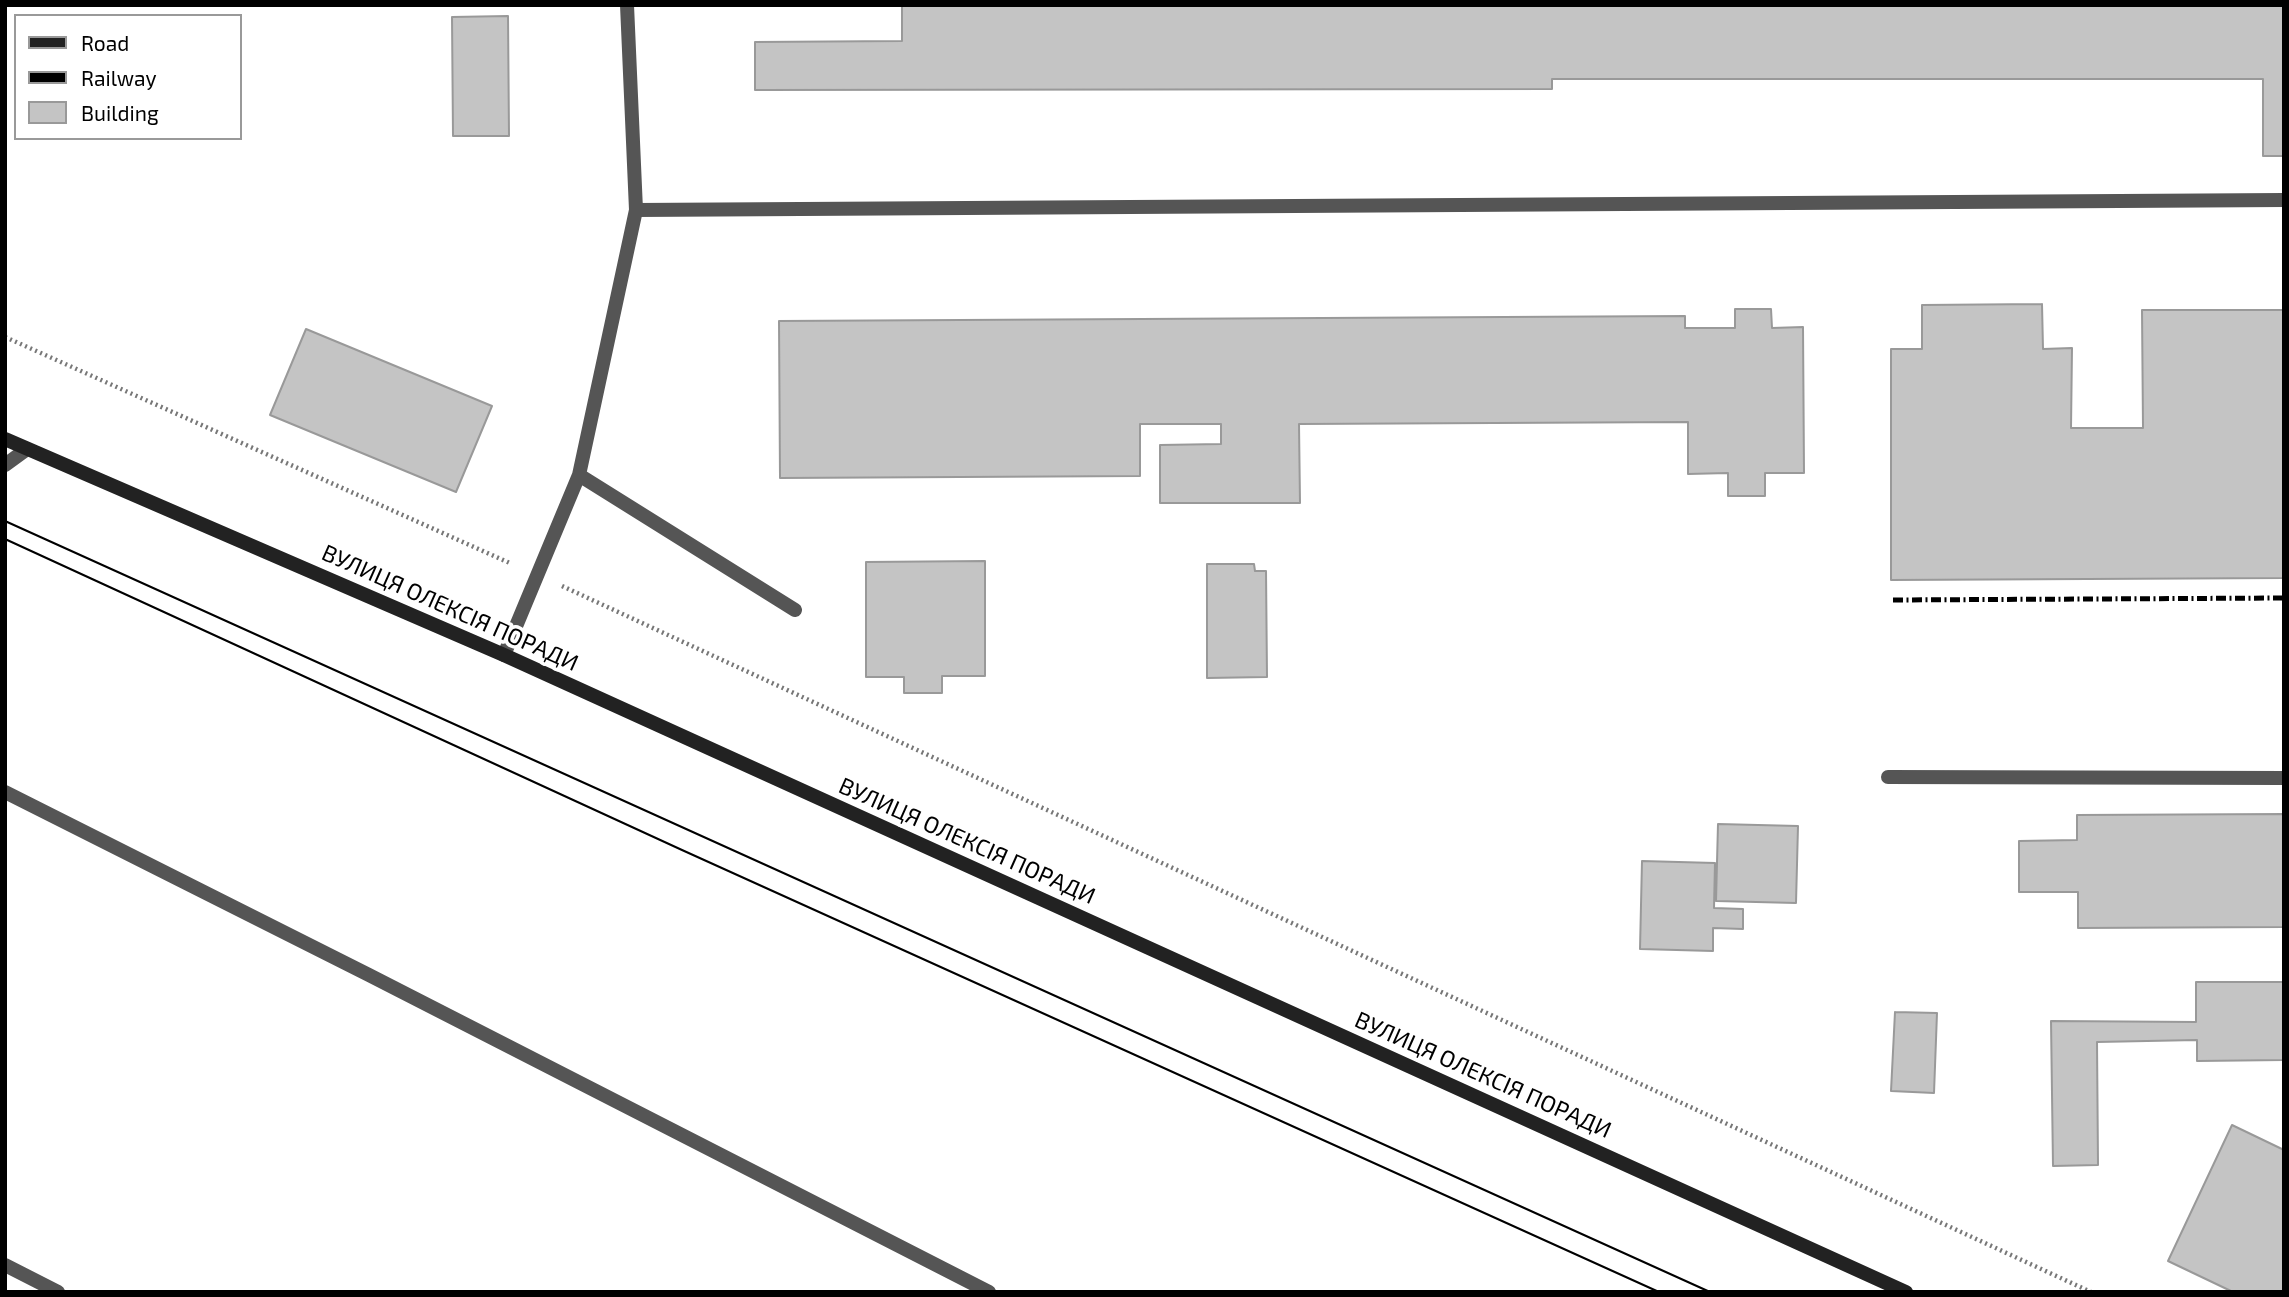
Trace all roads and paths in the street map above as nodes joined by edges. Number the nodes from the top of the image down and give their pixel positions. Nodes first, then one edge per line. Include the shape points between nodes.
1 (627, 5) edge
2 (2284, 200) edge
3 (636, 211) junction
4 (5, 337) edge
5 (5, 439) edge
6 (27, 449) junction
7 (5, 465) edge
8 (579, 475) junction
9 (537, 575) junction
10 (796, 610) dead end
11 (504, 655) junction
12 (1888, 777) dead end
13 (2284, 778) edge
14 (5, 792) edge
15 (5, 1265) edge
16 (58, 1292) edge
17 (989, 1292) edge
18 (1906, 1292) edge
19 (2091, 1292) edge

1 - 3 lane
2 - 3 lane
3 - 8 lane
4 - 9 path
5 - 6 main road, ВУЛИЦЯ ОЛЕКСІЯ ПОРАДИ
6 - 7 lane
6 - 11 main road, ВУЛИЦЯ ОЛЕКСІЯ ПОРАДИ
8 - 9 lane
8 - 10 lane
9 - 11 lane
9 - 19 path
11 - 18 main road, ВУЛИЦЯ ОЛЕКСІЯ ПОРАДИ
12 - 13 lane
14 - 17 lane
15 - 16 lane

